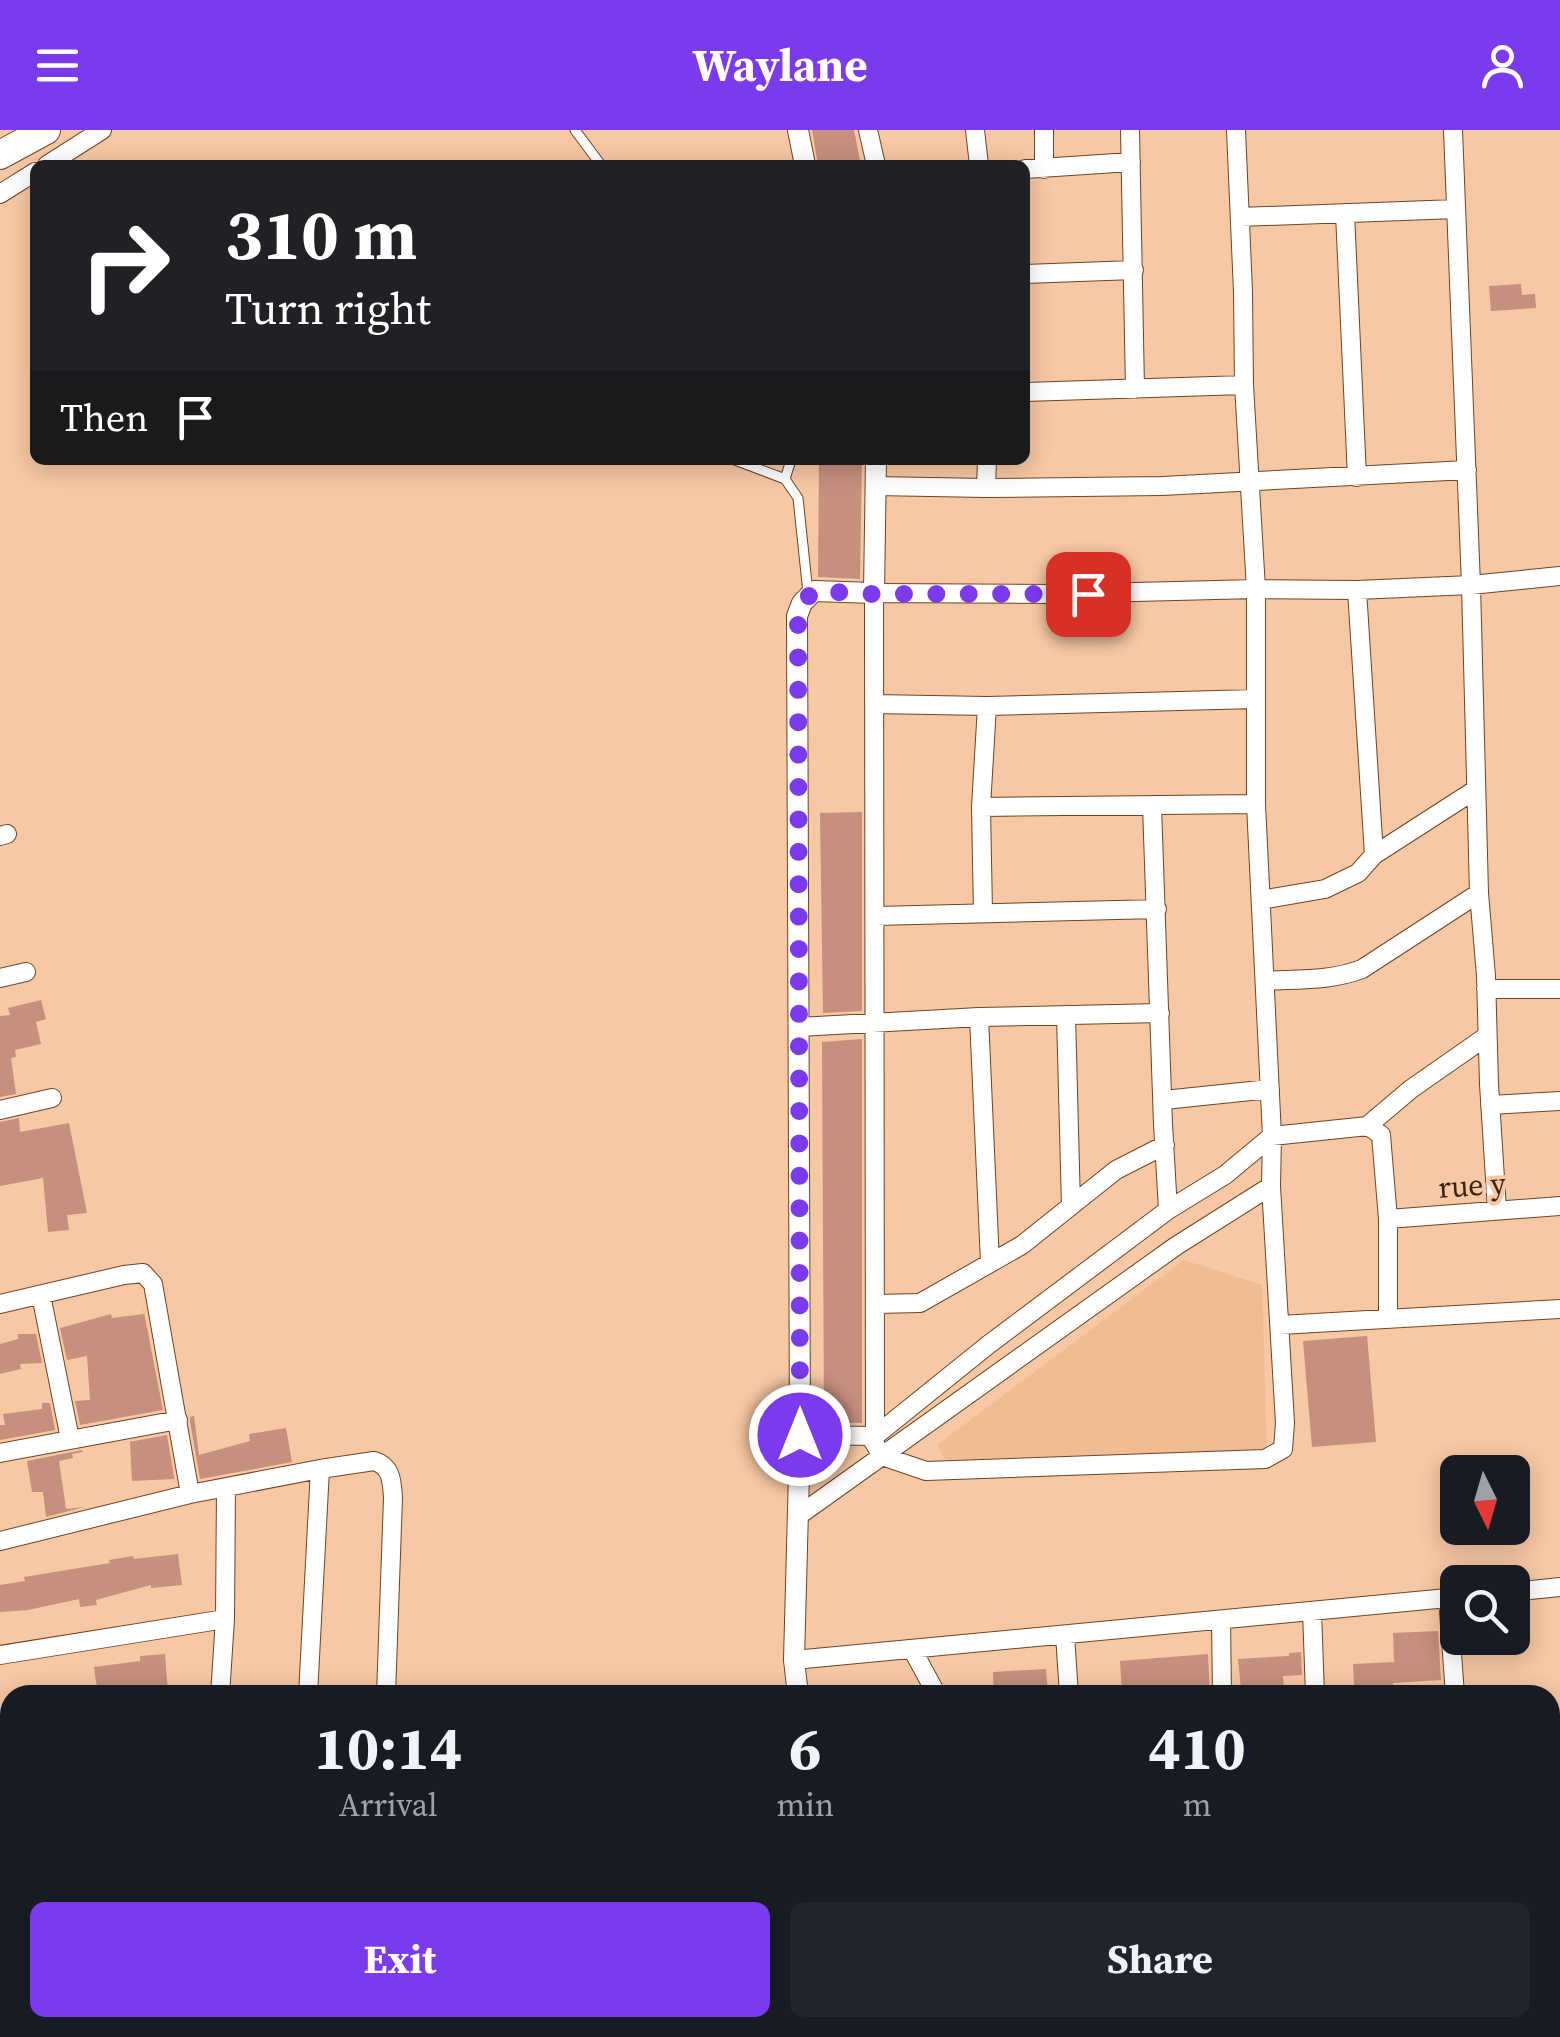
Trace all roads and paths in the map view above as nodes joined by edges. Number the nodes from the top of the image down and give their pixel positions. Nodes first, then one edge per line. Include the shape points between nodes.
1 (46, 130) edge
2 (102, 130) edge
3 (575, 130) edge
4 (798, 130) edge
5 (868, 130) edge
6 (974, 130) edge
7 (1044, 130) edge
8 (1130, 130) edge
9 (1236, 130) edge
10 (1453, 130) edge
11 (0, 155) edge
12 (54, 160) edge
13 (597, 160) edge
14 (804, 160) edge
15 (875, 160) edge
16 (978, 160) edge
17 (1131, 162) junction
18 (1034, 169) edge
19 (30, 175) edge
20 (0, 194) edge
21 (1456, 210) junction
22 (1345, 213) junction
23 (1240, 216) junction
24 (1134, 270) junction
25 (1030, 274) edge
26 (1244, 385) junction
27 (1136, 389) junction
28 (1030, 392) edge
29 (748, 465) edge
30 (789, 465) edge
31 (876, 465) edge
32 (986, 465) edge
33 (1466, 470) junction
34 (1358, 477) junction
35 (785, 479) junction
36 (1248, 481) junction
37 (875, 486) junction
38 (986, 488) junction
39 (1560, 576) edge
40 (1472, 585) junction
41 (1256, 589) junction
42 (1356, 590) junction
43 (874, 594) junction
44 (808, 595) junction
45 (1256, 699) junction
46 (874, 704) junction
47 (986, 706) junction
48 (1474, 790) junction
49 (1256, 804) junction
50 (1152, 806) junction
51 (981, 808) junction
52 (1374, 855) junction
53 (1478, 893) junction
54 (1261, 900) junction
55 (1157, 910) junction
56 (983, 913) junction
57 (875, 916) junction
58 (26, 972) dead end
59 (0, 978) edge
60 (1265, 980) junction
61 (1560, 988) edge
62 (1486, 989) junction
63 (1160, 1013) junction
64 (1066, 1015) junction
65 (980, 1017) junction
66 (875, 1022) junction
67 (799, 1027) junction
68 (1487, 1036) junction
69 (1270, 1089) junction
70 (52, 1098) dead end
71 (1164, 1100) junction
72 (1560, 1101) edge
73 (1490, 1104) junction
74 (0, 1110) edge
75 (1366, 1126) junction
76 (1272, 1136) junction
77 (1164, 1145) junction
78 (1271, 1186) junction
79 (1071, 1206) junction
80 (1560, 1206) edge
81 (1168, 1210) junction
82 (1497, 1210) junction
83 (1388, 1219) junction
84 (990, 1263) junction
85 (41, 1295) junction
86 (0, 1304) edge
87 (876, 1304) junction
88 (1560, 1310) edge
89 (1388, 1318) junction
90 (1280, 1325) junction
91 (178, 1420) junction
92 (800, 1435) junction
93 (872, 1436) junction
94 (70, 1439) junction
95 (0, 1453) edge
96 (882, 1456) junction
97 (320, 1469) junction
98 (226, 1487) junction
99 (190, 1494) junction
100 (798, 1516) junction
101 (0, 1541) edge
102 (1560, 1587) edge
103 (1530, 1590) edge
104 (1440, 1599) edge
105 (1312, 1611) junction
106 (225, 1619) junction
107 (1221, 1620) junction
108 (1066, 1634) junction
109 (912, 1649) junction
110 (0, 1655) edge
111 (1454, 1655) edge
112 (794, 1660) junction
113 (221, 1685) edge
114 (309, 1685) edge
115 (386, 1685) edge
116 (797, 1685) edge
117 (932, 1685) edge
118 (1068, 1685) edge
119 (1222, 1685) edge
120 (1315, 1685) edge
121 (1455, 1685) edge

1 - 11 main road
2 - 12 street
3 - 13 lane
4 - 14 street
5 - 15 street
6 - 16 street
7 - 18 street
8 - 17 street
9 - 23 street
10 - 21 street
17 - 18 street
17 - 24 street
19 - 20 street
21 - 22 street
21 - 33 street
22 - 23 street
22 - 34 street
23 - 26 street
24 - 25 street
24 - 27 street
26 - 27 street
26 - 36 street
27 - 28 street
29 - 35 lane
30 - 35 lane
31 - 37 street
32 - 38 street
33 - 34 street
33 - 40 street
34 - 36 street
35 - 44 lane via 798,498
36 - 38 street
36 - 41 street
37 - 38 street
37 - 43 street
39 - 40 street
40 - 42 street
40 - 48 street
41 - 42 street
41 - 43 street
41 - 45 street
42 - 52 street
43 - 44 street
43 - 46 street
44 - 67 street via 798,616
45 - 47 street
45 - 49 street
46 - 47 street
46 - 57 street
47 - 51 street
48 - 52 street
48 - 53 street
49 - 50 street
49 - 54 street
50 - 51 street
50 - 55 street
51 - 56 street
52 - 54 street via 1326,889
53 - 60 street via 1346,975
53 - 62 street
54 - 60 street
55 - 56 street
55 - 63 street
56 - 57 street
57 - 66 street
58 - 59 street
60 - 69 street
61 - 62 street
62 - 68 street
63 - 64 street
63 - 71 street
64 - 65 street
64 - 79 street
65 - 66 street
65 - 84 street
66 - 67 street
66 - 87 street
67 - 92 street
68 - 73 street
68 - 75 street
69 - 71 street
69 - 76 street
70 - 74 street
71 - 77 street
72 - 73 street
73 - 82 street
75 - 76 street
75 - 83 street via 1381,1135
76 - 78 street
76 - 81 street
77 - 79 street via 1116,1170
77 - 81 street
78 - 90 street
78 - 96 street
79 - 84 street
80 - 82 street, rue y
81 - 93 street
82 - 83 street, rue y
83 - 89 street
84 - 87 street via 920,1302
85 - 86 street
85 - 91 street via 143,1273 152,1284
85 - 94 street
87 - 93 street
88 - 89 street
89 - 90 street
90 - 96 street via 1283,1449 1265,1459 926,1470
91 - 94 street
91 - 99 street
92 - 93 street
92 - 100 street
93 - 96 street
94 - 95 street
96 - 100 street
97 - 98 street
97 - 114 street
97 - 115 street via 374,1462 392,1480
98 - 99 street
98 - 106 street
99 - 101 street
100 - 112 street
102 - 103 street
104 - 105 street
105 - 107 street
105 - 120 street
106 - 110 street
106 - 113 street
107 - 108 street
107 - 119 street
108 - 109 street
108 - 118 street
109 - 112 street
109 - 117 street
111 - 121 street
112 - 116 street

